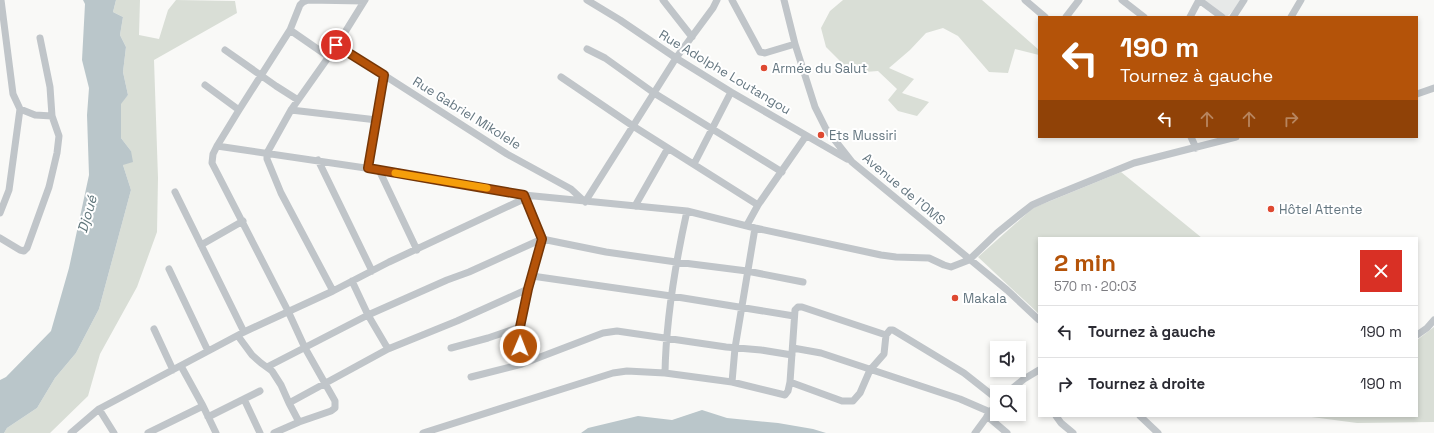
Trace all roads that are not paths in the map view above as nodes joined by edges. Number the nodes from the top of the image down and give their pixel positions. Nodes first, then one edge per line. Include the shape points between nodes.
1 (364, 0) edge
2 (587, 0) edge
3 (664, 0) edge
4 (717, 0) edge
5 (732, 0) edge
6 (784, 0) edge
7 (1025, 0) edge
8 (1079, 0) edge
9 (1122, 0) edge
10 (1199, 0) edge
11 (1244, 0) edge
12 (1301, 0) edge
13 (1, 3) edge
14 (1044, 16) edge
15 (1067, 16) edge
16 (1143, 16) edge
17 (1191, 16) edge
18 (1221, 16) edge
19 (1234, 16) edge
20 (1292, 16) edge
21 (290, 30) junction
22 (692, 37) junction
23 (40, 38) dead end
24 (795, 44) junction
25 (336, 45) junction
26 (3, 49) edge
27 (587, 49) dead end
28 (225, 50) dead end
29 (328, 57) junction
30 (676, 58) junction
31 (261, 75) junction
32 (384, 75) junction
33 (561, 77) dead end
34 (205, 85) dead end
35 (1434, 88) edge
36 (731, 92) junction
37 (654, 93) junction
38 (1418, 94) edge
39 (298, 100) junction
40 (20, 109) junction
41 (239, 110) junction
42 (291, 110) junction
43 (52, 116) junction
44 (377, 120) junction
45 (633, 126) junction
46 (713, 128) junction
47 (806, 136) junction
48 (1191, 138) edge
49 (1232, 138) edge
50 (217, 146) junction
51 (668, 148) junction
52 (1196, 148) junction
53 (267, 153) junction
54 (318, 160) junction
55 (852, 162) junction
56 (694, 164) junction
57 (368, 168) junction
58 (379, 170) junction
59 (782, 172) junction
60 (175, 192) dead end
61 (525, 196) junction
62 (585, 202) junction
63 (758, 205) junction
64 (635, 206) junction
65 (687, 211) junction
66 (0, 213) edge
67 (243, 221) junction
68 (751, 226) junction
69 (0, 238) edge
70 (542, 239) junction
71 (201, 245) junction
72 (417, 250) junction
73 (969, 260) junction
74 (676, 262) junction
75 (169, 269) dead end
76 (372, 271) junction
77 (747, 271) junction
78 (532, 276) junction
79 (352, 281) junction
80 (803, 282) dead end
81 (528, 289) junction
82 (333, 291) junction
83 (671, 296) junction
84 (741, 308) junction
85 (288, 311) junction
86 (368, 315) junction
87 (794, 316) junction
88 (1038, 319) edge
89 (1434, 320) edge
90 (520, 327) junction
91 (154, 329) dead end
92 (241, 334) junction
93 (1418, 334) edge
94 (886, 336) junction
95 (666, 338) junction
96 (305, 348) junction
97 (451, 348) dead end
98 (735, 348) junction
99 (388, 349) junction
100 (208, 351) junction
101 (792, 351) junction
102 (522, 364) junction
103 (181, 366) junction
104 (267, 367) junction
105 (173, 370) junction
106 (870, 370) junction
107 (1038, 371) edge
108 (665, 373) junction
109 (471, 377) dead end
110 (732, 382) junction
111 (790, 382) junction
112 (324, 384) junction
113 (1017, 385) edge
114 (260, 391) dead end
115 (990, 393) edge
116 (244, 399) junction
117 (289, 403) junction
118 (203, 406) junction
119 (99, 410) junction
120 (990, 412) edge
121 (988, 414) junction
122 (208, 417) junction
123 (1057, 417) edge
124 (1141, 417) edge
125 (299, 422) junction
126 (71, 433) edge
127 (114, 433) edge
128 (148, 433) edge
129 (216, 433) edge
130 (260, 433) edge
131 (274, 433) edge
132 (423, 433) edge
133 (975, 433) edge
134 (1007, 433) edge
135 (1073, 433) edge
136 (1158, 433) edge

1 - 21 street via 303,2
1 - 25 street
2 - 30 street, Rue Adolphe Loutangou
3 - 22 street
4 - 22 street
5 - 24 street via 760,52 765,53
6 - 24 street, Avenue de l'OMS
7 - 14 street
8 - 15 street
9 - 16 street
10 - 17 street
10 - 18 street
11 - 19 street
12 - 20 street
13 - 26 street
21 - 29 street
21 - 31 street
22 - 30 street
23 - 43 street via 50,87
24 - 55 street, Avenue de l'OMS via 815,107 826,129
25 - 29 street
25 - 32 street, Rue Gabriel Mikolele
26 - 40 street via 13,94
27 - 37 street via 615,64
28 - 31 street
29 - 39 street
30 - 36 street, Rue Adolphe Loutangou
30 - 37 street
31 - 39 street
31 - 41 street
32 - 44 street
32 - 62 street, Rue Gabriel Mikolele via 507,154 571,189
33 - 45 street
34 - 41 street
35 - 38 street
36 - 46 street
36 - 47 street, Rue Adolphe Loutangou
37 - 45 street
37 - 46 street
39 - 42 street
40 - 43 street via 35,115
40 - 66 street via 9,190
41 - 50 street
42 - 44 street
42 - 53 street
43 - 69 street via 59,136 57,153 50,187 27,248 22,251
44 - 57 street
45 - 51 street
45 - 62 street
46 - 56 street
46 - 59 street
47 - 55 street, Rue Adolphe Loutangou
47 - 59 street
48 - 52 street
49 - 52 street
50 - 53 street
50 - 67 street via 212,162
51 - 56 street
51 - 64 street
52 - 73 street via 1134,163 1032,205 997,232
53 - 54 street
53 - 82 street via 281,193
54 - 57 street
54 - 76 street
55 - 73 street, Avenue de l'OMS
56 - 63 street
57 - 58 street
58 - 61 street
58 - 72 street
59 - 63 street
60 - 71 street
61 - 62 street
61 - 70 street
61 - 72 street
62 - 64 street
63 - 68 street
64 - 65 street
65 - 68 street
65 - 74 street
67 - 71 street
67 - 85 street
68 - 73 street via 881,255 929,258 951,267
68 - 77 street
70 - 74 street
70 - 78 street
70 - 86 street
71 - 92 street
72 - 76 street
73 - 88 street, Avenue de l'OMS
74 - 77 street
74 - 83 street
75 - 100 street
76 - 79 street
77 - 80 street
77 - 84 street
78 - 81 street
78 - 83 street
79 - 82 street
79 - 86 street
81 - 90 street
81 - 99 street
82 - 85 street
83 - 84 street
83 - 95 street
84 - 87 street
84 - 98 street
85 - 92 street
85 - 96 street
86 - 96 street
86 - 99 street
87 - 94 street via 796,308 802,307
87 - 101 street
89 - 93 street
90 - 97 street
90 - 102 street
91 - 105 street
92 - 100 street
92 - 104 street via 252,355
94 - 106 street via 884,354
94 - 115 street via 890,330 895,330 964,373
95 - 98 street
95 - 102 street via 617,331 603,333
95 - 108 street
96 - 104 street
96 - 112 street
98 - 101 street
98 - 110 street
99 - 112 street
100 - 103 street
101 - 106 street via 821,353
101 - 111 street
102 - 109 street
103 - 105 street
103 - 118 street
104 - 117 street via 276,376
105 - 119 street
106 - 111 street via 858,398 848,402
106 - 121 street via 960,399
107 - 113 street
108 - 110 street
108 - 132 street via 613,373
110 - 111 street via 785,395
112 - 117 street
112 - 125 street via 335,401 335,408
114 - 116 street
116 - 122 street
116 - 130 street
117 - 125 street
118 - 122 street
118 - 128 street
119 - 126 street
119 - 127 street
120 - 121 street
121 - 133 street
121 - 134 street
122 - 129 street
123 - 135 street
124 - 136 street
125 - 131 street

